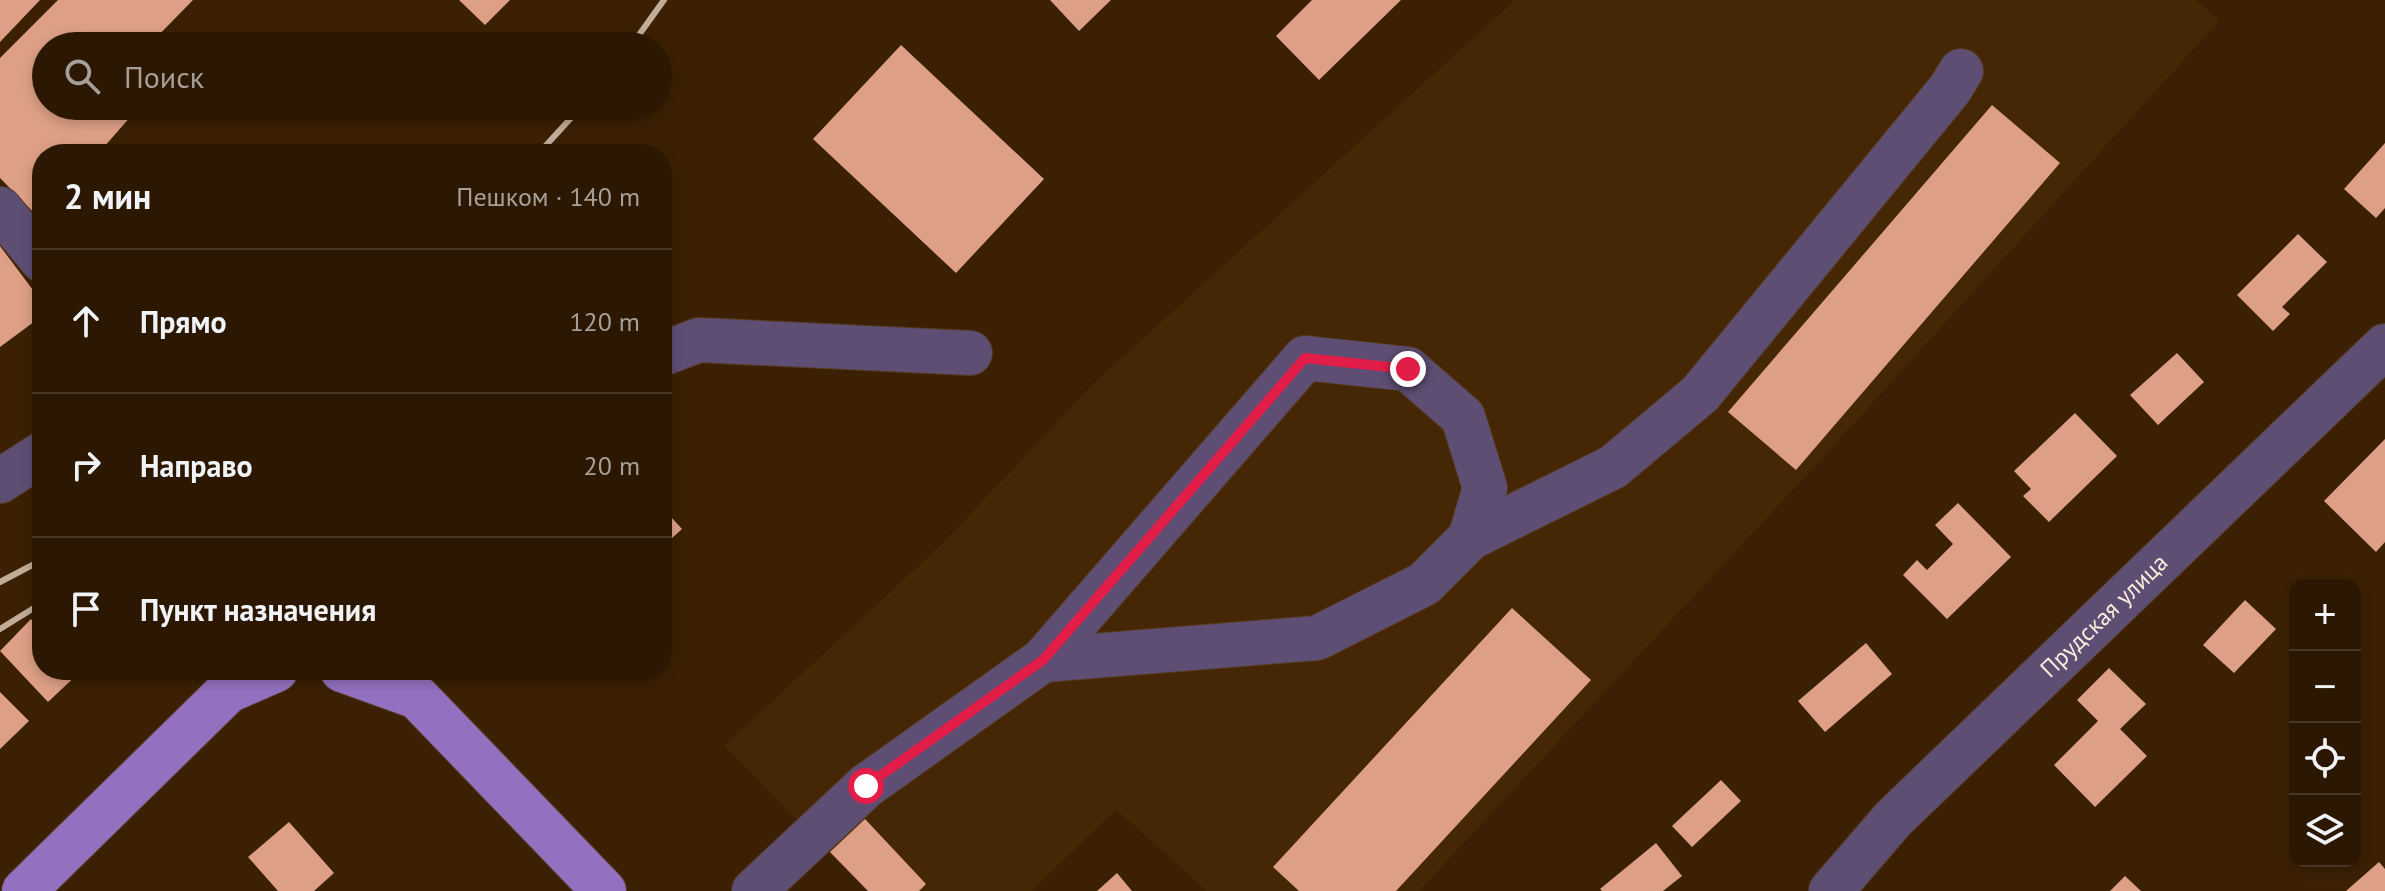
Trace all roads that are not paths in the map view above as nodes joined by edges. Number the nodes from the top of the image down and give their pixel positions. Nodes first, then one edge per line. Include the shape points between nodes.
1 (1961, 71) dead end
2 (0, 209) edge
3 (32, 248) edge
4 (2385, 346) edge
5 (672, 350) edge
6 (970, 353) dead end
7 (32, 460) edge
8 (0, 481) edge
9 (1470, 538) junction
10 (1043, 660) junction
11 (253, 680) edge
12 (404, 684) edge
13 (24, 891) edge
14 (604, 891) edge
15 (754, 891) edge
16 (1831, 891) edge

1 - 9 street via 1700,394 1613,467
2 - 3 street
4 - 16 street, Прудская улица via 1893,819
5 - 6 street via 699,340
7 - 8 street
9 - 10 street via 1424,584 1317,638
9 - 10 street via 1485,488 1463,417 1408,369 1305,358
10 - 15 street via 866,786
11 - 13 main road via 228,691
12 - 14 main road

